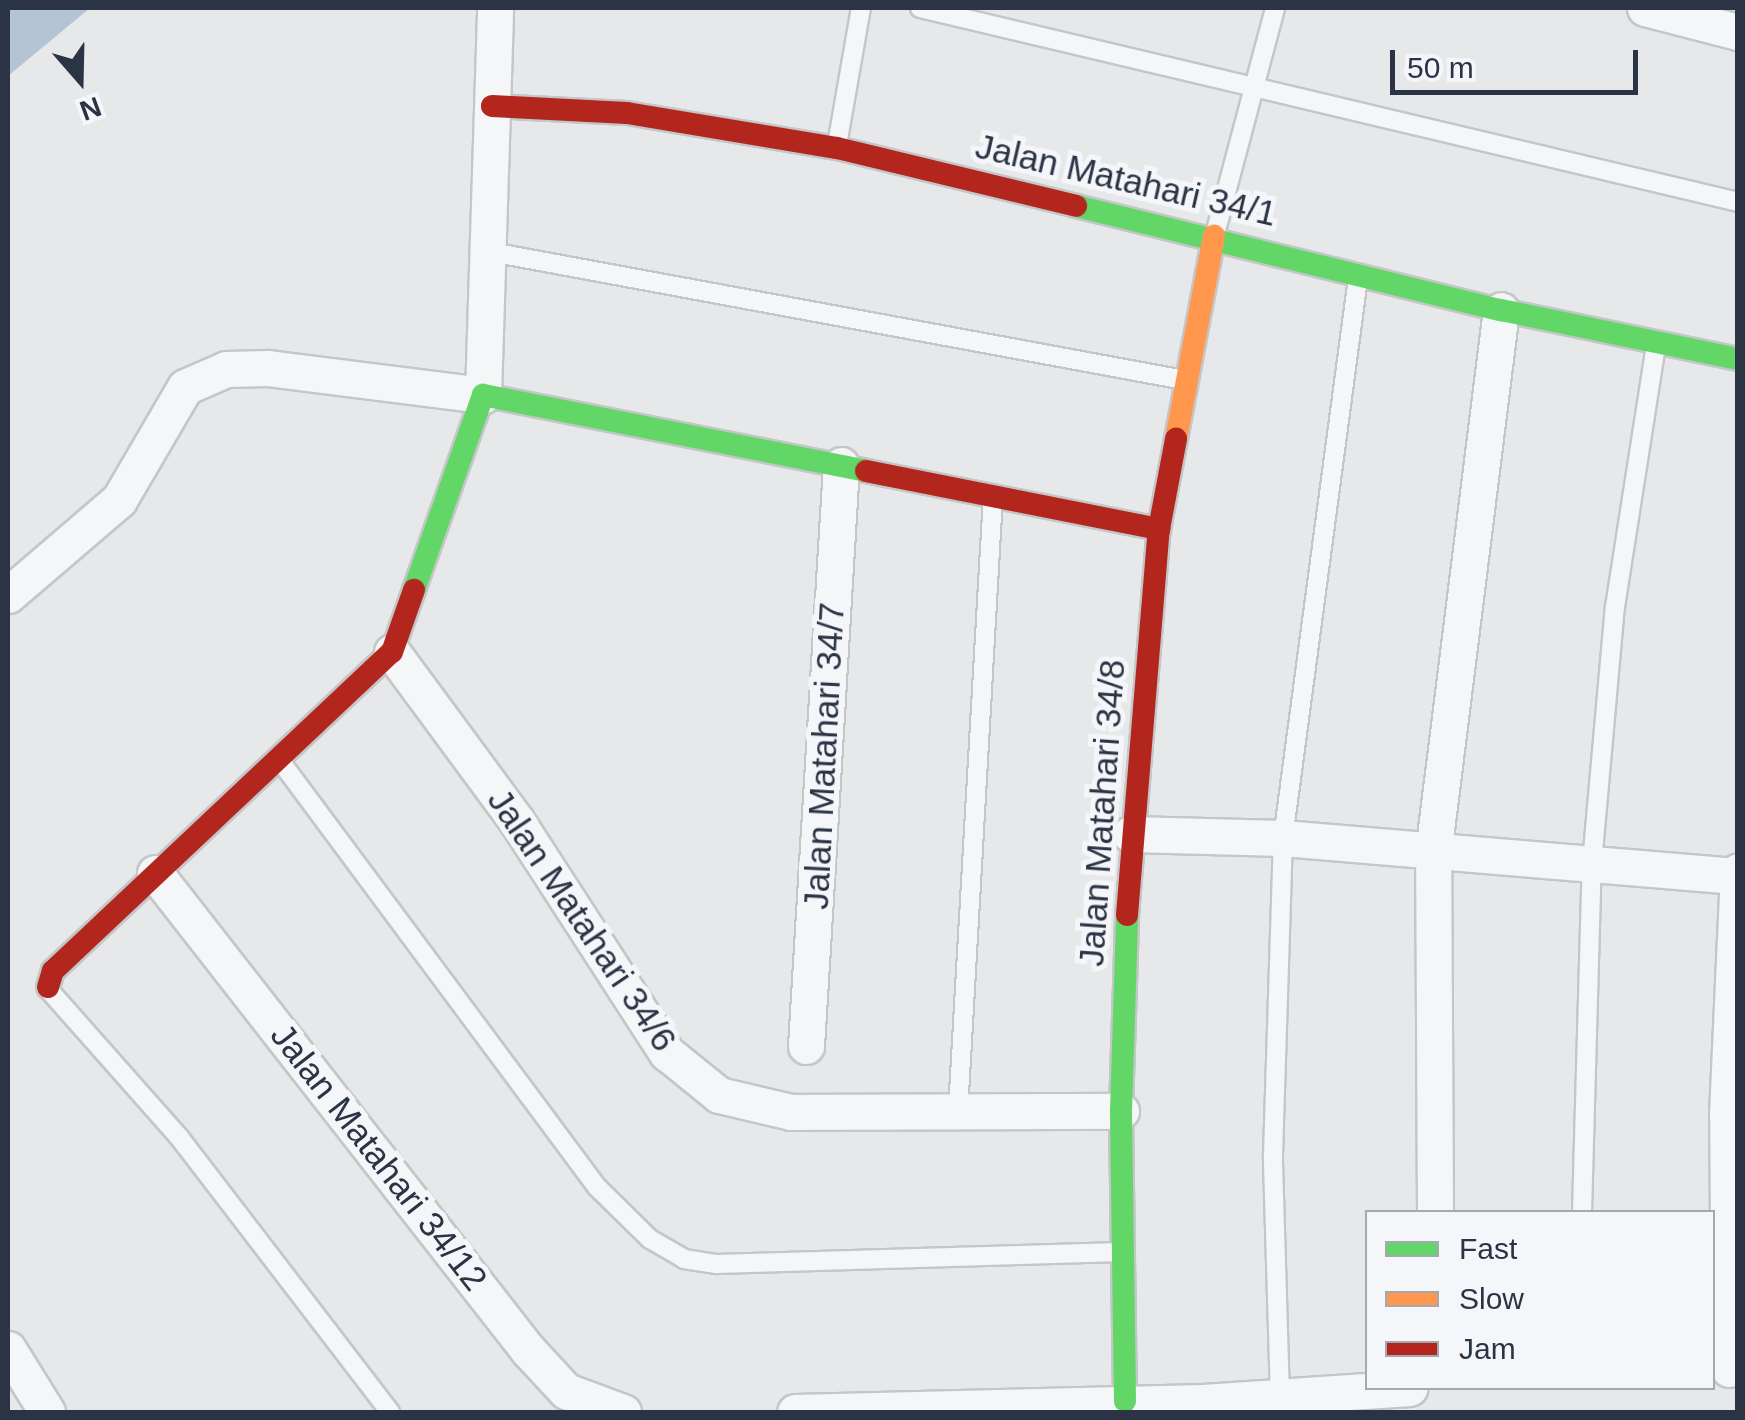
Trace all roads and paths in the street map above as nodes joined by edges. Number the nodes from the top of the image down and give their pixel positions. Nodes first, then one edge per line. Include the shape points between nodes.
1 (495, 8) edge
2 (861, 8) edge
3 (920, 8) edge
4 (1276, 8) edge
5 (1645, 8) edge
6 (1738, 32) edge
7 (1253, 86) junction
8 (492, 106) junction
9 (837, 148) junction
10 (1738, 202) edge
11 (1214, 236) junction
12 (492, 252) junction
13 (1359, 271) junction
14 (1502, 310) junction
15 (1656, 344) junction
16 (1738, 358) edge
17 (1184, 380) junction
18 (483, 394) junction
19 (841, 465) junction
20 (993, 496) junction
21 (1159, 529) junction
22 (8, 595) edge
23 (392, 652) junction
24 (281, 762) junction
25 (1130, 834) junction
26 (1284, 838) junction
27 (1433, 853) junction
28 (1592, 863) junction
29 (155, 873) junction
30 (1737, 874) edge
31 (48, 987) joint
32 (806, 1046) dead end
33 (1121, 1110) junction
34 (958, 1111) junction
35 (1434, 1210) edge
36 (1582, 1210) edge
37 (1123, 1252) junction
38 (8, 1349) edge
39 (1726, 1369) edge
40 (1384, 1390) edge
41 (1280, 1398) junction
42 (1125, 1401) junction
43 (47, 1412) edge
44 (390, 1412) edge
45 (623, 1412) edge
46 (795, 1412) edge

1 - 8 street
2 - 9 lane
3 - 7 lane
4 - 7 lane
5 - 6 street
7 - 10 lane
7 - 11 lane
8 - 9 street, Jalan Matahari 34/1 via 627,113
8 - 12 street
9 - 11 street, Jalan Matahari 34/1
11 - 13 street, Jalan Matahari 34/1
11 - 17 street, Jalan Matahari 34/8
12 - 17 lane
12 - 18 street
13 - 14 street, Jalan Matahari 34/1
13 - 26 lane
14 - 15 street, Jalan Matahari 34/1
14 - 27 street
15 - 16 street, Jalan Matahari 34/1
15 - 28 lane via 1616,607
17 - 21 street, Jalan Matahari 34/8
18 - 19 street
18 - 22 street via 268,368 226,369 185,387 119,500
18 - 23 street
19 - 20 street
19 - 32 street, Jalan Matahari 34/7
20 - 21 street
20 - 34 lane
21 - 25 street, Jalan Matahari 34/8
23 - 24 street
23 - 34 street, Jalan Matahari 34/6 via 516,820 667,1053 718,1095 791,1112
24 - 29 street
24 - 37 lane via 597,1187 650,1239 684,1259 717,1264
25 - 26 street
25 - 33 street, Jalan Matahari 34/8
26 - 27 street
26 - 41 lane via 1273,1156
27 - 28 street
27 - 35 street
28 - 30 street
28 - 36 lane
29 - 31 street via 53,972
29 - 45 street, Jalan Matahari 34/12 via 528,1350 566,1391
30 - 39 street
31 - 44 lane via 178,1137
33 - 34 street, Jalan Matahari 34/6
33 - 37 street, Jalan Matahari 34/8
37 - 42 street, Jalan Matahari 34/8
38 - 43 street
40 - 41 street
41 - 42 street
42 - 46 street

